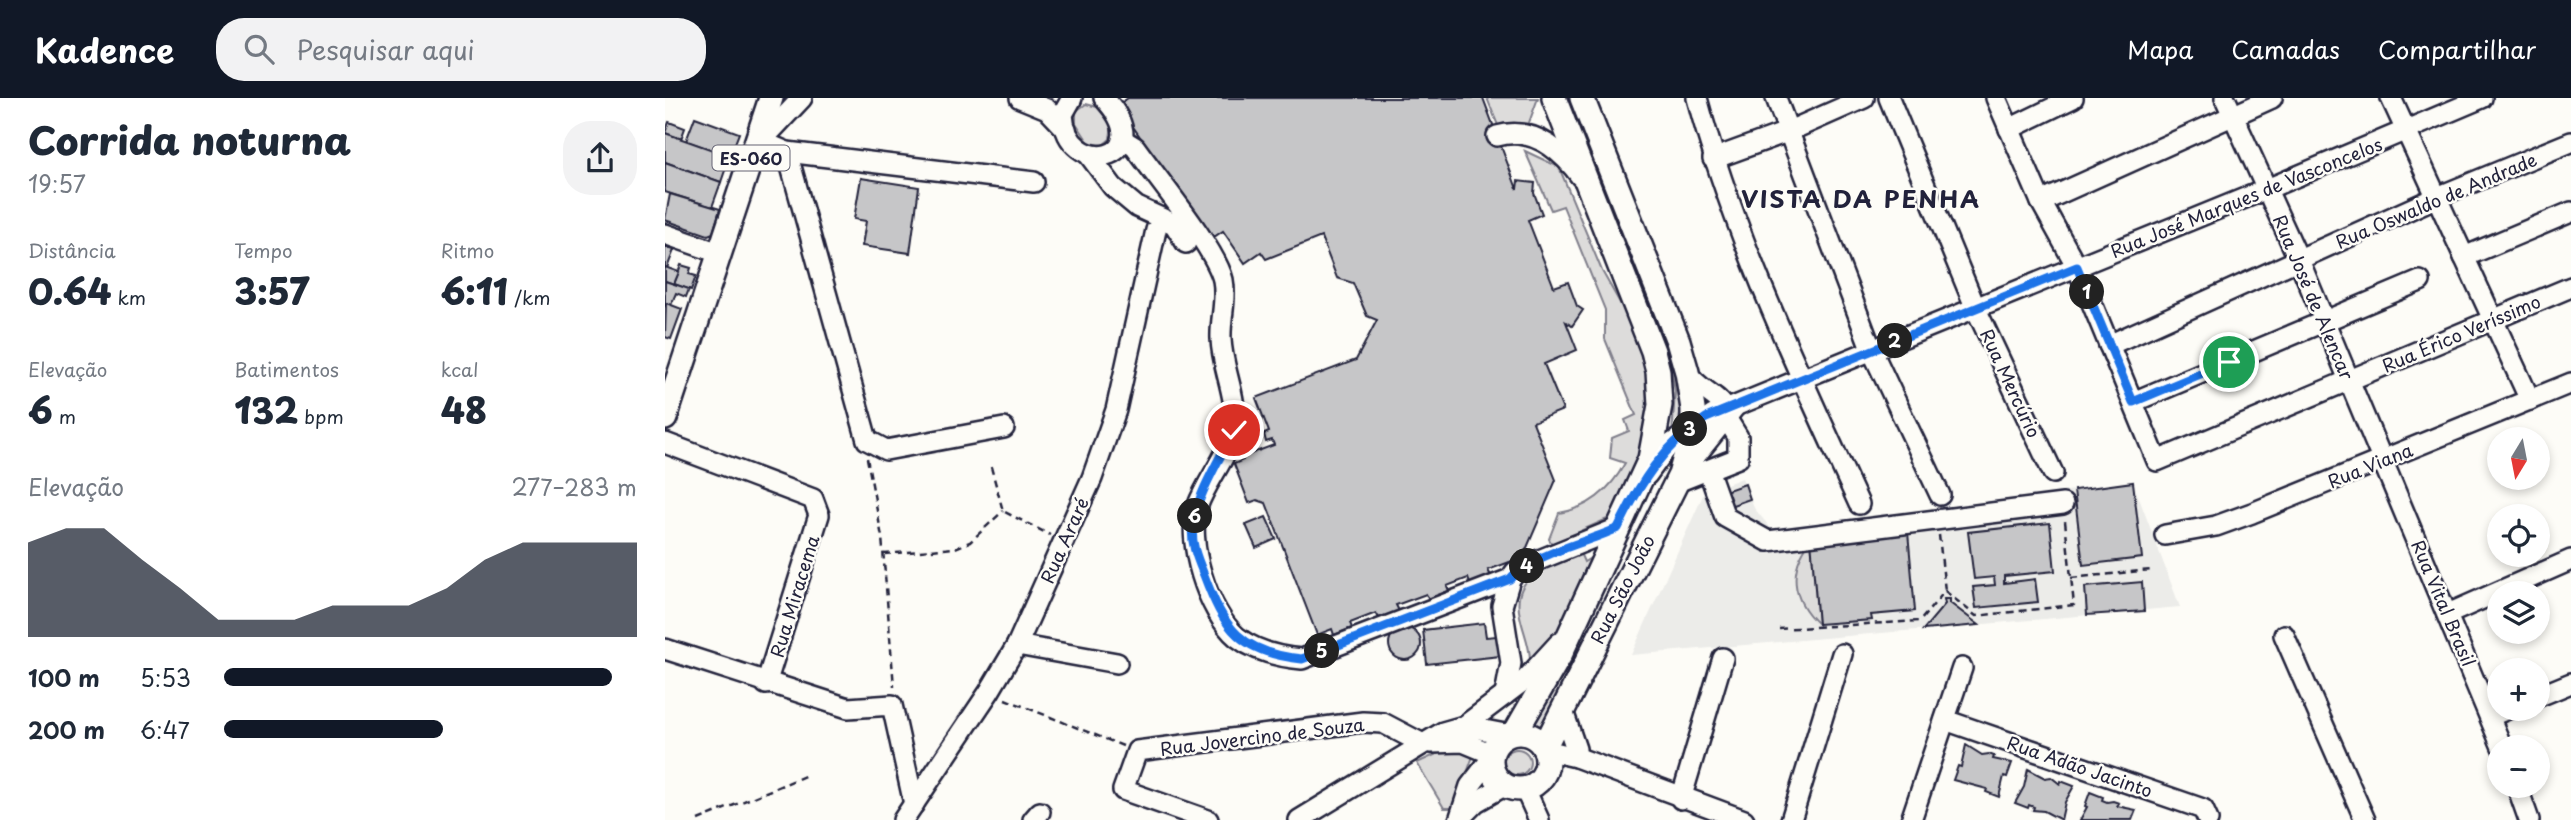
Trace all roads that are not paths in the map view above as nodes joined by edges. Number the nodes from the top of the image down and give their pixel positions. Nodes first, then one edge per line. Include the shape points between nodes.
1 (771, 98) edge
2 (802, 98) edge
3 (1020, 98) edge
4 (1072, 98) edge
5 (1104, 98) edge
6 (1554, 98) edge
7 (1582, 98) edge
8 (1697, 98) edge
9 (1776, 98) edge
10 (1864, 98) edge
11 (1889, 98) edge
12 (1996, 98) edge
13 (2073, 98) edge
14 (2272, 98) edge
15 (2391, 98) edge
16 (2482, 98) edge
17 (2229, 106) edge
18 (1066, 129) junction
19 (2009, 129) junction
20 (2406, 131) junction
21 (1787, 132) junction
22 (1128, 136) junction
23 (1497, 136) dead end
24 (2571, 142) edge
25 (758, 145) junction
26 (787, 152) junction
27 (1089, 155) junction
28 (1713, 159) junction
29 (1034, 182) dead end
30 (2267, 190) junction
31 (2437, 197) junction
32 (2041, 202) junction
33 (1597, 205) junction
34 (2571, 212) edge
35 (1156, 230) dead end
36 (665, 234) edge
37 (1186, 243) dead end
38 (719, 253) junction
39 (2464, 257) junction
40 (2299, 260) junction
41 (2077, 267) junction
42 (2420, 281) dead end
43 (2571, 287) edge
44 (1976, 309) junction
45 (2494, 319) junction
46 (2325, 321) junction
47 (2109, 345) junction
48 (1872, 351) junction
49 (1687, 372) junction
50 (1801, 378) junction
51 (2350, 380) junction
52 (2571, 383) edge
53 (2530, 400) junction
54 (2133, 402) junction
55 (1730, 410) junction
56 (665, 418) edge
57 (1004, 428) dead end
58 (1693, 428) junction
59 (665, 443) edge
60 (2384, 459) junction
61 (1709, 472) junction
62 (2053, 473) dead end
63 (1678, 479) junction
64 (1641, 481) junction
65 (1940, 495) dead end
66 (2063, 504) road end
67 (1859, 505) dead end
68 (1618, 528) junction
69 (2165, 535) dead end
70 (2571, 560) edge
71 (1510, 579) junction
72 (2448, 614) junction
73 (1571, 629) junction
74 (2284, 635) dead end
75 (1017, 645) junction
76 (665, 649) edge
77 (1842, 654) dead end
78 (1723, 658) dead end
79 (1117, 663) dead end
80 (1962, 668) dead end
81 (2571, 683) edge
82 (767, 684) junction
83 (2487, 688) edge
84 (2550, 692) edge
85 (1505, 695) junction
86 (1563, 711) junction
87 (1945, 720) junction
88 (1464, 726) junction
89 (1512, 734) junction
90 (1423, 744) junction
91 (1544, 749) junction
92 (1491, 756) junction
93 (1576, 757) junction
94 (1514, 787) junction
95 (2521, 798) edge
96 (1681, 799) junction
97 (908, 812) edge
98 (1459, 819) edge
99 (1208, 820) edge
100 (1299, 820) edge
101 (1539, 820) edge
102 (1744, 820) edge
103 (1791, 820) edge
104 (1911, 820) edge
105 (2208, 820) edge
106 (2365, 820) edge
107 (2529, 820) edge

1 - 25 main road, ES-060
2 - 25 street
3 - 18 street via 1047,109
4 - 18 street via 1063,114
5 - 22 street
6 - 33 main road, Rua São João
7 - 49 main road, Rua São João
8 - 28 street
9 - 21 street
10 - 21 street
11 - 44 street, Rua Mercúrio
12 - 19 street
13 - 19 street
14 - 17 street
15 - 20 street
16 - 20 street, Rua José Marques de Vasconcelos
17 - 30 street, Rua José de Alencar
17 - 32 street
18 - 27 street
19 - 32 street
20 - 30 street, Rua José Marques de Vasconcelos
20 - 31 street
21 - 28 street
21 - 48 street
22 - 27 street via 1106,156
22 - 71 street via 1209,252 1223,283 1221,349 1234,401 1234,430 1198,505 1193,546 1228,628 1262,649 1302,659
23 - 33 street via 1525,134 1553,148 1573,166
24 - 31 street, Rua Oswaldo de Andrade
25 - 26 street
25 - 38 main road, ES-060
26 - 29 street
26 - 57 street via 863,434 872,446 886,450
27 - 37 street via 1113,187 1137,207 1174,224
28 - 50 street
30 - 40 street, Rua José de Alencar
30 - 41 street, Rua José Marques de Vasconcelos
31 - 39 street
31 - 40 street, Rua Oswaldo de Andrade
32 - 41 street
33 - 64 main road, Rua São João via 1658,371 1657,432
34 - 39 street
35 - 75 street, Rua Araré via 1116,410 1092,478
36 - 38 street
38 - 56 main road, ES-060
39 - 45 street
40 - 46 street, Rua José de Alencar
40 - 47 street, Rua Oswaldo de Andrade
41 - 44 street, Rua José Marques de Vasconcelos
41 - 47 street
42 - 46 street
43 - 45 street, Rua Érico Veríssimo
44 - 48 street, Rua José Marques de Vasconcelos
44 - 62 street, Rua Mercúrio
45 - 51 street, Rua Érico Veríssimo
45 - 53 street
46 - 51 street, Rua José de Alencar
46 - 54 street
47 - 54 street
48 - 50 street, Rua José Marques de Vasconcelos
48 - 65 street
49 - 55 street via 1698,387
49 - 58 main road, Rua São João
50 - 55 street, Rua José Marques de Vasconcelos
50 - 67 street
51 - 54 street, Rua Érico Veríssimo via 2157,461
51 - 60 street, Rua José de Alencar
52 - 53 street, Rua Viana
53 - 60 street, Rua Viana
55 - 58 street, Rua José Marques de Vasconcelos
55 - 61 street via 1740,456
55 - 63 street
58 - 63 main road, Rua São João
58 - 64 street, Rua José Marques de Vasconcelos via 1668,446
59 - 82 street, Rua Miracema via 813,499 819,515
60 - 69 street, Rua Viana via 2216,526
60 - 72 street, Rua Vital Brasil
61 - 63 street
61 - 66 street via 1725,517 1768,541
63 - 86 main road, Rua São João
64 - 68 main road, Rua São João
68 - 71 street via 1539,560
68 - 73 main road, Rua São João
70 - 72 street
71 - 85 street via 1501,606 1511,663
72 - 83 street, Rua Vital Brasil
73 - 85 street via 1526,679
73 - 89 main road, Rua São João
74 - 106 street
75 - 79 street
75 - 97 street, Rua Araré
76 - 82 street
77 - 103 street
78 - 96 street
80 - 87 street
81 - 84 street
82 - 97 street via 848,708 892,705
85 - 88 street
86 - 91 main road, Rua São João
86 - 93 street
87 - 104 street
87 - 105 street, Rua Adão Jacinto via 2203,809
88 - 89 street
88 - 90 street
89 - 91 main road via 1532,736
89 - 92 main road via 1496,744
90 - 92 street via 1463,742
90 - 99 street, Rua Jovercino de Souza via 1383,723 1363,722 1137,751 1123,790
90 - 100 street
91 - 93 street
91 - 94 main road via 1546,770 1535,785
92 - 94 main road via 1493,774
92 - 98 street via 1470,786
93 - 96 street
94 - 98 street via 1476,802
94 - 101 street
95 - 107 street
96 - 102 street

